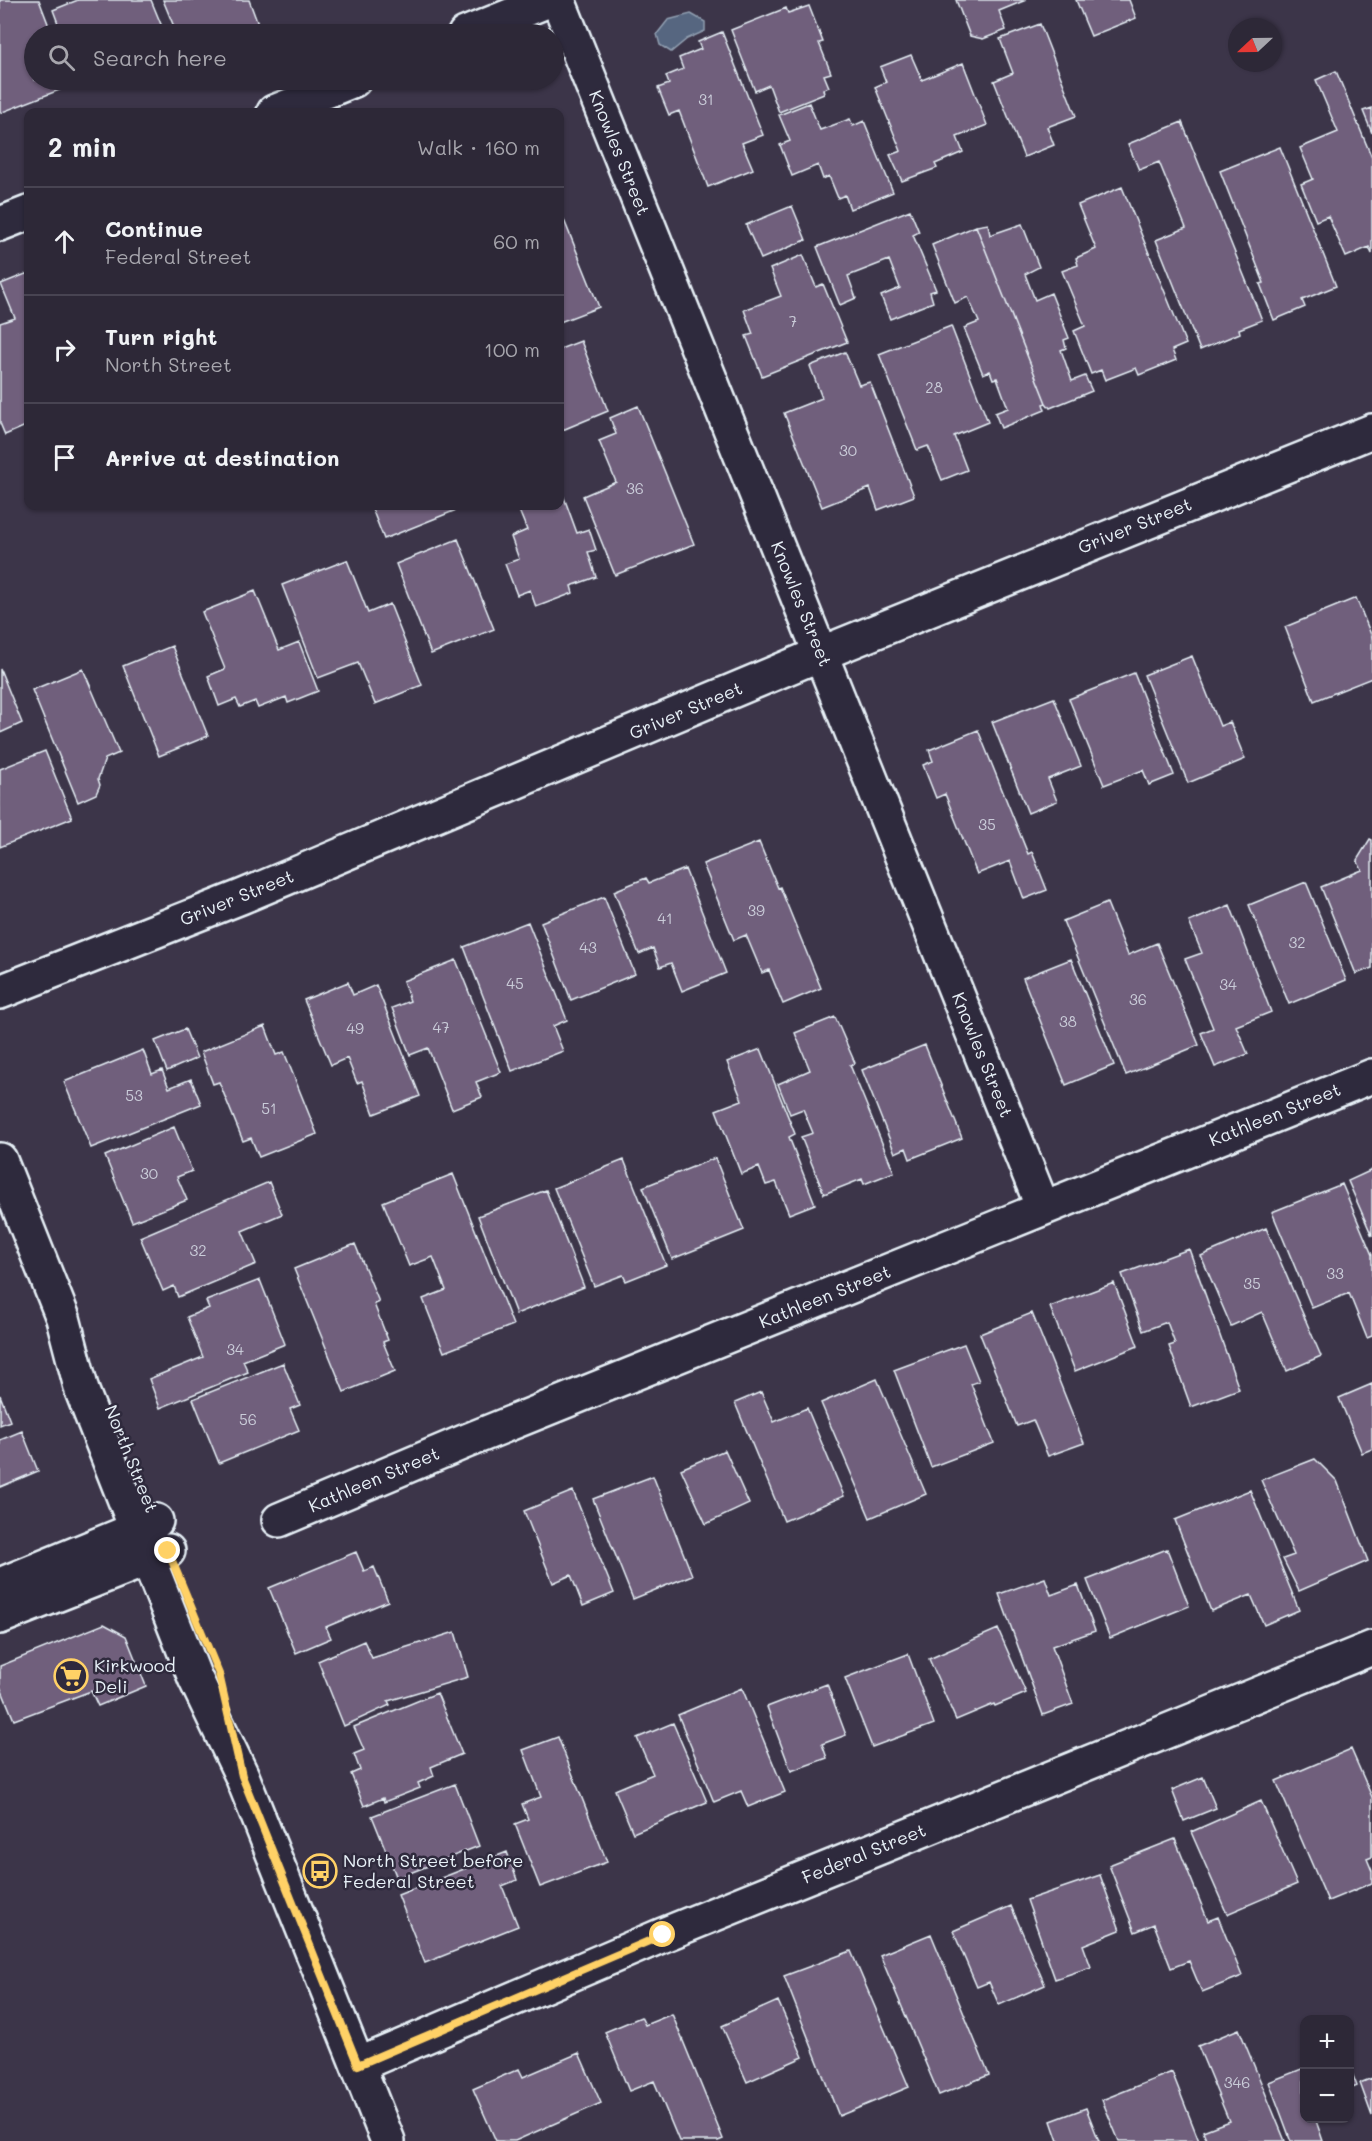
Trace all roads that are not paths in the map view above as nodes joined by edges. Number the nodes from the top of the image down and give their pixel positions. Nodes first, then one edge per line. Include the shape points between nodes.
1 (549, 0) edge
2 (558, 0) edge
3 (490, 24) edge
4 (329, 90) edge
5 (284, 108) edge
6 (24, 215) edge
7 (0, 224) edge
8 (1372, 431) edge
9 (820, 654) junction
10 (0, 992) edge
11 (1372, 1076) edge
12 (0, 1160) edge
13 (1043, 1208) junction
14 (279, 1520) dead end
15 (152, 1540) junction
16 (0, 1585) edge
17 (0, 1617) edge
18 (1372, 1648) edge
19 (358, 2065) junction
20 (388, 2141) edge

1 - 3 street
2 - 9 street, Knowles Street
4 - 5 street
6 - 7 street
8 - 9 street, Griver Street
9 - 10 street, Griver Street via 252,893
9 - 13 street, Knowles Street
11 - 13 street, Kathleen Street
12 - 15 street, North Street via 63,1318 82,1392
13 - 14 street, Kathleen Street
15 - 16 street
15 - 17 street
15 - 19 street, North Street via 219,1674 242,1776
18 - 19 street, Federal Street via 674,1930
19 - 20 street, North Street

